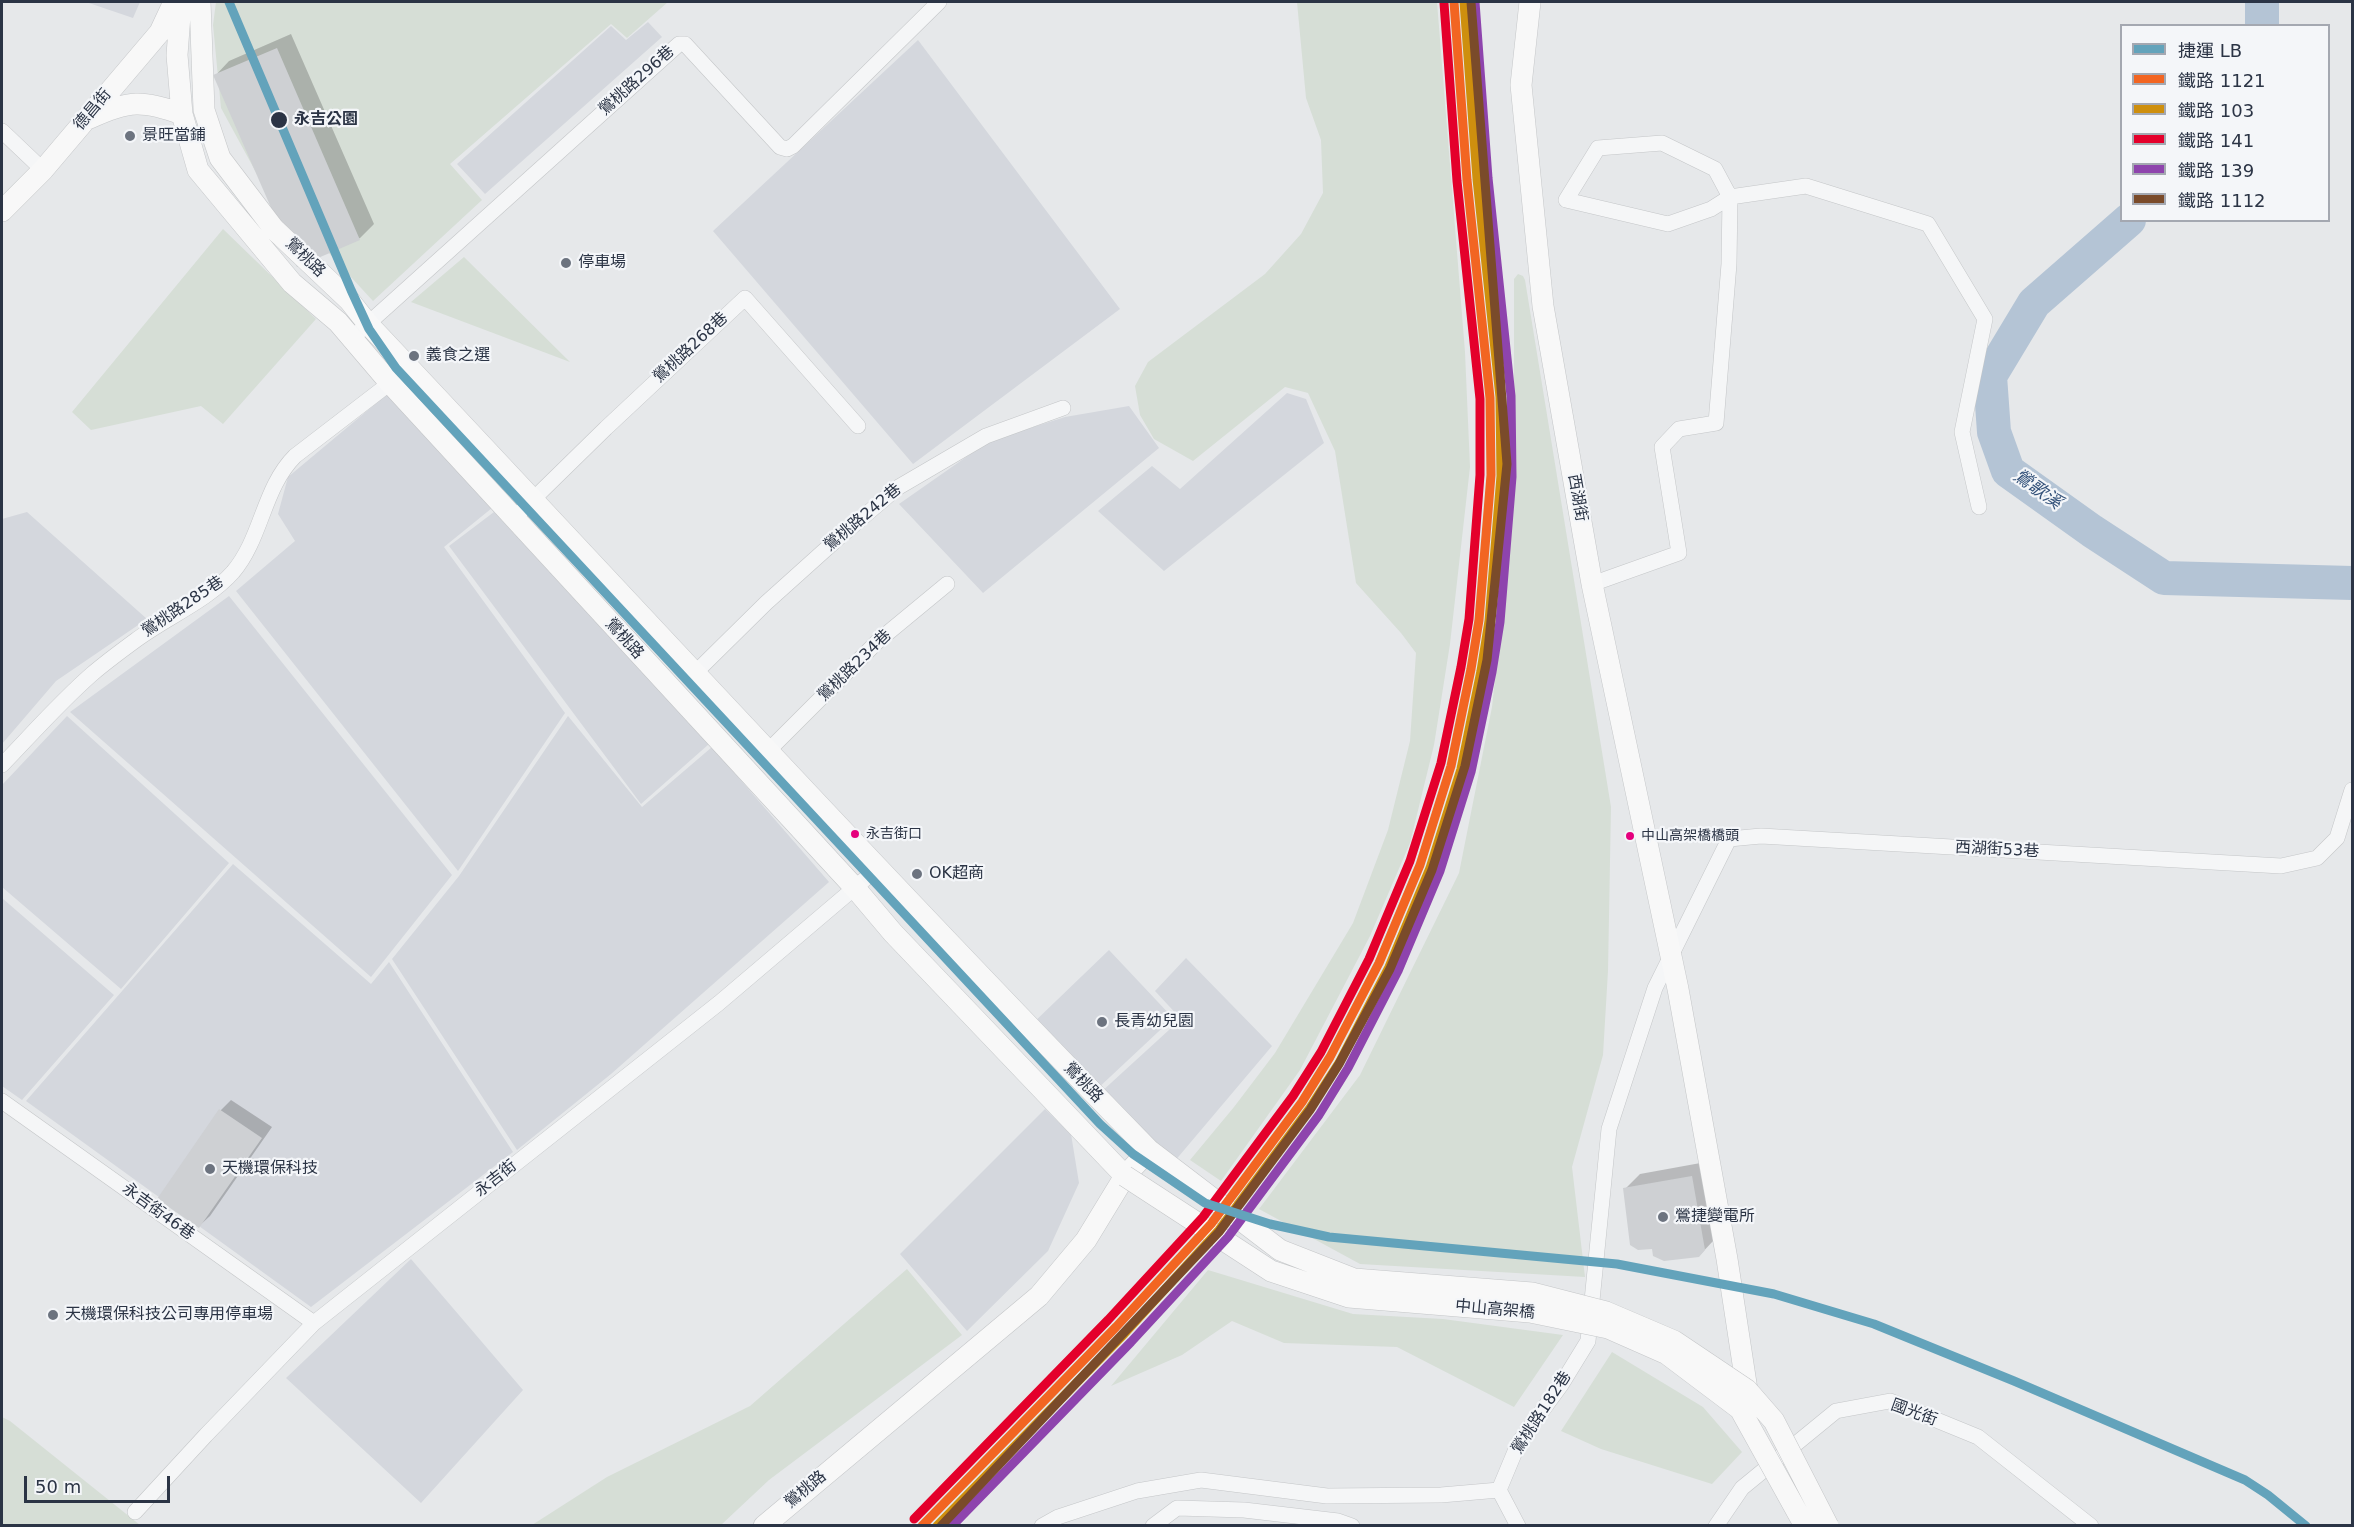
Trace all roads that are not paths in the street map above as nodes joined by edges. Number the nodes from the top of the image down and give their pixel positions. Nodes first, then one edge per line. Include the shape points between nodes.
1 (174, 2) edge
2 (181, 2) edge
3 (200, 2) edge
4 (939, 2) edge
5 (1530, 2) edge
6 (182, 114) junction
7 (84, 121) junction
8 (2, 131) edge
9 (43, 170) junction
10 (1730, 197) junction
11 (2, 211) edge
12 (368, 324) junction
13 (351, 339) junction
14 (390, 383) junction
15 (1063, 408) dead end
16 (858, 426) dead end
17 (533, 499) junction
18 (1978, 507) dead end
19 (514, 518) junction
20 (947, 584) dead end
21 (1592, 584) junction
22 (694, 674) junction
23 (767, 752) junction
24 (2, 765) edge
25 (2352, 790) edge
26 (878, 868) junction
27 (855, 888) junction
28 (1670, 957) junction
29 (1678, 989) joint
30 (2, 1101) edge
31 (1149, 1150) junction
32 (1125, 1176) junction
33 (314, 1323) junction
34 (1743, 1400) junction
35 (1499, 1490) junction
36 (135, 1512) dead end
37 (764, 1526) edge
38 (1042, 1526) edge
39 (1153, 1526) edge
40 (1352, 1526) edge
41 (1518, 1526) edge
42 (1716, 1526) edge
43 (1805, 1526) edge
44 (1827, 1526) edge
45 (2091, 1526) edge

1 - 7 main road, 德昌街 via 160,32
2 - 6 main road, 鶯桃路 via 177,55
3 - 12 main road, 鶯桃路 via 204,110 220,158 274,230 349,300
4 - 12 street, 鶯桃路296巷 via 787,149 780,147 686,44 679,44
5 - 21 main road, 西湖街 via 1521,85 1543,306
6 - 7 main road via 152,104 130,105
6 - 13 main road, 鶯桃路 via 198,170 292,283 338,322
7 - 9 main road, 德昌街
8 - 9 street
9 - 11 main road, 德昌街
10 - 10 street via 1715,169 1662,143 1598,148 1566,200 1668,224 1711,209
10 - 18 street via 1806,186 1928,224 1985,319 1962,432
10 - 21 street via 1729,264 1716,423 1679,429 1662,447 1678,553
12 - 13 street, 鶯桃路296巷
12 - 17 main road, 鶯桃路
13 - 14 main road, 鶯桃路
14 - 19 main road, 鶯桃路
14 - 24 street, 鶯桃路285巷 via 284,467 246,552 220,585 92,674
15 - 22 street, 鶯桃路242巷 via 986,436 897,488 766,603
16 - 17 street, 鶯桃路268巷 via 745,298
17 - 19 street, 鶯桃路268巷
17 - 22 main road, 鶯桃路
19 - 27 main road, 鶯桃路
20 - 23 street, 鶯桃路234巷 via 878,641
21 - 28 main road, 西湖街
22 - 23 main road, 鶯桃路
23 - 26 main road, 鶯桃路
25 - 28 street, 西湖街53巷 via 2337,838 2317,858 2281,866 1761,836 1729,839
26 - 27 street, 永吉街
26 - 31 main road, 鶯桃路
27 - 32 main road, 鶯桃路 via 893,933
27 - 33 street, 永吉街 via 719,1003
28 - 29 main road, 西湖街
28 - 35 street, 鶯桃路182巷 via 1655,988 1609,1129 1588,1341 1519,1442
29 - 34 main road, 中山高架橋 via 1727,1259
30 - 33 street, 永吉街46巷
31 - 32 main road, 鶯桃路
31 - 34 main road, 中山高架橋, bridge via 1280,1250 1354,1279 1532,1293 1606,1312 1674,1341
32 - 34 main road, 中山高架橋, bridge via 1271,1271 1349,1297 1530,1312 1608,1328 1667,1354
32 - 37 main road, 鶯桃路 via 1086,1240 1039,1296
33 - 36 street, 永吉街
34 - 43 main road, 中山高架橋, bridge
34 - 44 main road, 中山高架橋, bridge via 1774,1421
35 - 38 street via 1327,1496 1201,1480 1137,1491
35 - 41 street
39 - 40 street via 1177,1508 1244,1510
42 - 45 street, 國光街 via 1742,1488 1836,1411 1890,1401 1978,1437

